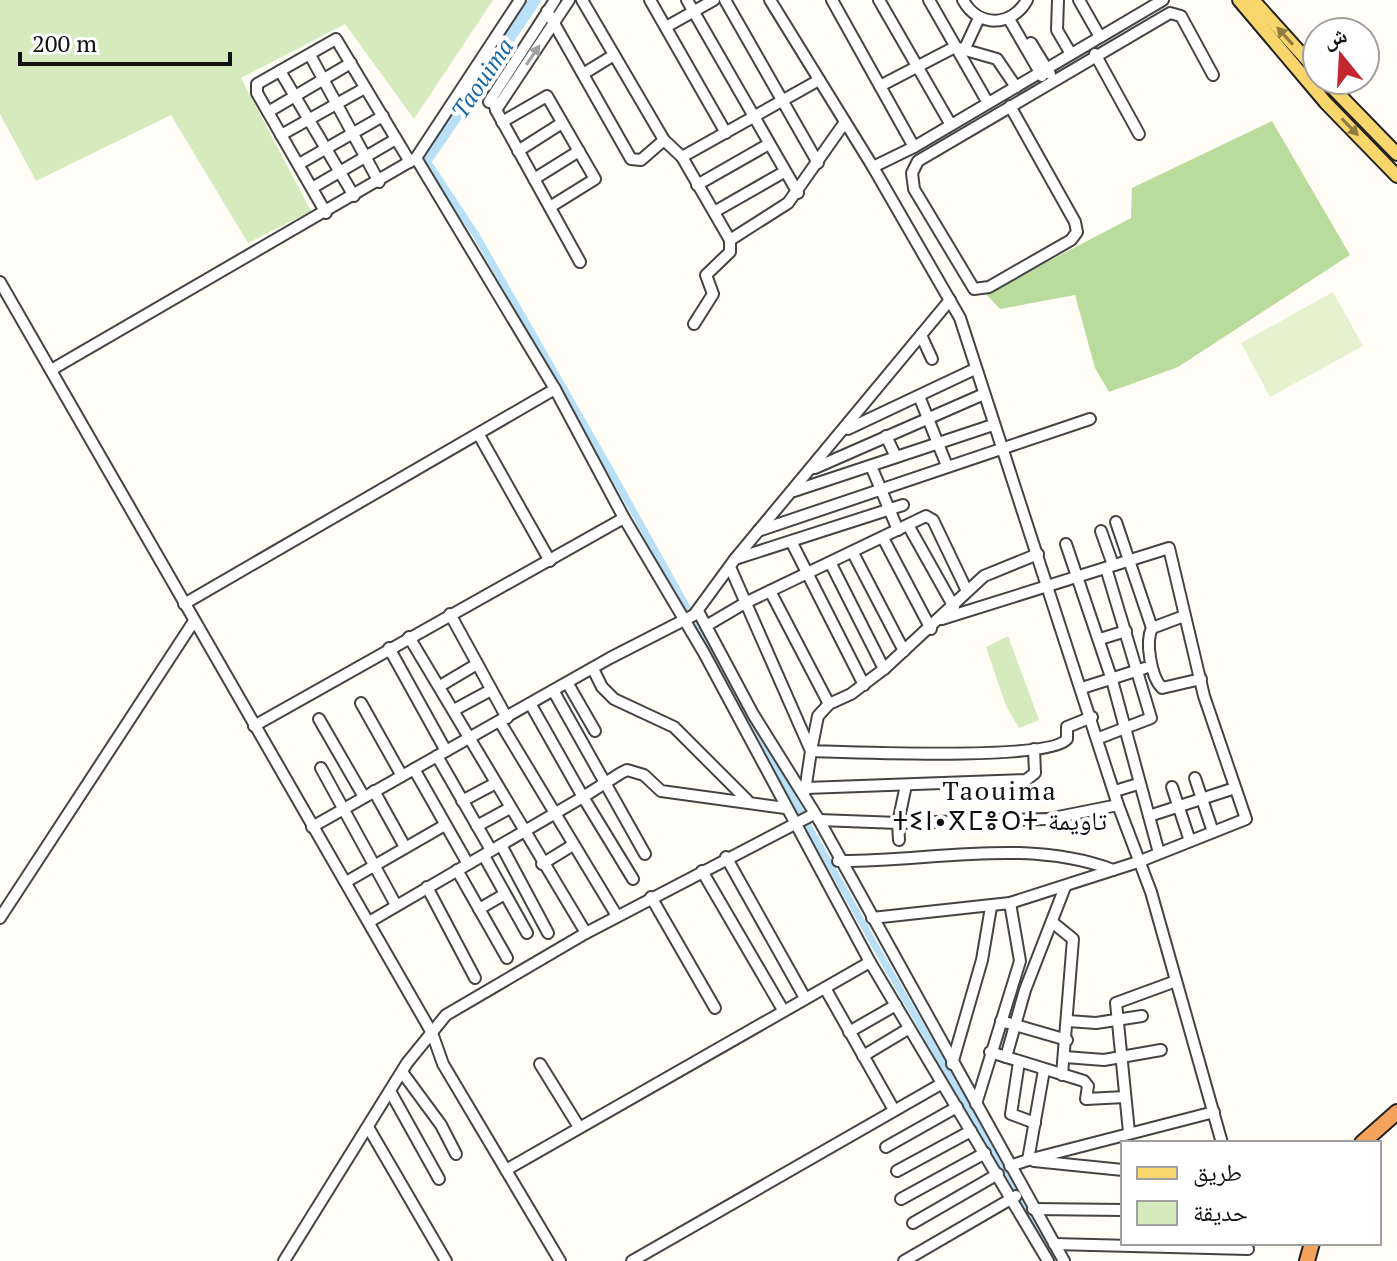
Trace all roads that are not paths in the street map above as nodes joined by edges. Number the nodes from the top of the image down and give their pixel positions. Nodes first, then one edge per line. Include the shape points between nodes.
1 (520, 0) edge
2 (555, 0) edge
3 (569, 0) edge
4 (582, 0) edge
5 (650, 0) edge
6 (687, 0) edge
7 (714, 0) edge
8 (725, 0) edge
9 (832, 0) edge
10 (879, 0) edge
11 (929, 0) edge
12 (963, 0) edge
13 (1027, 0) edge
14 (1058, 0) edge
15 (1079, 0) edge
16 (1163, 0) edge
17 (1239, 0) edge
18 (1253, 0) edge
19 (775, 2) edge
20 (547, 11) junction
21 (694, 12) junction
22 (1012, 17) junction
23 (979, 18) junction
24 (554, 23) junction
25 (666, 27) junction
26 (1100, 37) junction
27 (960, 47) junction
28 (1301, 53) edge
29 (1071, 54) junction
30 (1095, 54) junction
31 (310, 55) junction
32 (614, 55) junction
33 (351, 63) junction
34 (917, 67) junction
35 (280, 71) junction
36 (583, 74) junction
37 (1213, 75) dead end
38 (1047, 76) junction
39 (819, 80) junction
40 (323, 81) junction
41 (880, 86) junction
42 (1016, 87) junction
43 (365, 88) junction
44 (296, 96) junction
45 (1341, 96) edge
46 (782, 101) junction
47 (492, 103) junction
48 (988, 103) junction
49 (337, 105) junction
50 (1010, 106) junction
51 (268, 112) junction
52 (383, 116) junction
53 (754, 117) junction
54 (310, 120) junction
55 (502, 122) junction
56 (845, 122) junction
57 (562, 123) junction
58 (951, 125) junction
59 (726, 133) junction
60 (351, 134) junction
61 (1139, 134) dead end
62 (281, 135) junction
63 (396, 139) junction
64 (664, 140) junction
65 (769, 144) junction
66 (326, 147) junction
67 (914, 147) junction
68 (518, 151) junction
69 (579, 151) junction
70 (1397, 154) edge
71 (364, 156) junction
72 (682, 157) junction
73 (413, 160) junction
74 (818, 163) junction
75 (299, 164) junction
76 (873, 167) junction
77 (339, 172) junction
78 (784, 172) junction
79 (1397, 176) edge
80 (534, 179) junction
81 (379, 182) junction
82 (697, 185) junction
83 (312, 188) junction
84 (798, 193) junction
85 (354, 196) junction
86 (550, 207) junction
87 (714, 212) junction
88 (326, 213) junction
89 (730, 240) junction
90 (580, 262) dead end
91 (0, 282) edge
92 (950, 300) junction
93 (694, 324) dead end
94 (921, 335) junction
95 (932, 359) dead end
96 (975, 369) junction
97 (51, 370) junction
98 (555, 389) junction
99 (984, 394) junction
100 (919, 396) junction
101 (929, 417) junction
102 (1090, 419) dead end
103 (993, 425) junction
104 (843, 432) junction
105 (479, 435) junction
106 (886, 436) junction
107 (939, 442) junction
108 (1003, 449) junction
109 (896, 457) junction
110 (871, 466) junction
111 (947, 466) junction
112 (810, 470) junction
113 (881, 490) junction
114 (791, 492) junction
115 (903, 505) dead end
116 (890, 510) junction
117 (818, 511) junction
118 (624, 518) junction
119 (1116, 522) dead end
120 (903, 527) junction
121 (758, 531) junction
122 (827, 531) junction
123 (1101, 531) dead end
124 (883, 538) junction
125 (792, 543) junction
126 (1066, 544) dead end
127 (853, 553) junction
128 (1038, 554) junction
129 (550, 561) junction
130 (1128, 561) junction
131 (732, 563) junction
132 (831, 564) junction
133 (1110, 567) junction
134 (807, 574) junction
135 (1076, 576) junction
136 (1048, 586) junction
137 (770, 591) junction
138 (967, 591) junction
139 (745, 603) junction
140 (184, 604) junction
141 (954, 607) junction
142 (450, 614) junction
143 (1184, 616) junction
144 (690, 617) junction
145 (942, 619) junction
146 (194, 621) junction
147 (706, 626) junction
148 (1152, 628) junction
149 (931, 629) junction
150 (1126, 631) junction
151 (409, 637) junction
152 (1100, 639) junction
153 (389, 648) junction
154 (904, 651) junction
155 (477, 664) junction
156 (1153, 665) junction
157 (593, 669) junction
158 (884, 669) junction
159 (1138, 671) junction
160 (1201, 679) junction
161 (1112, 680) junction
162 (568, 684) junction
163 (864, 685) junction
164 (440, 686) junction
165 (1082, 688) junction
166 (491, 690) junction
167 (554, 692) junction
168 (361, 703) dead end
169 (829, 704) junction
170 (531, 705) junction
171 (454, 710) junction
172 (1092, 717) junction
173 (319, 719) dead end
174 (504, 720) junction
175 (254, 726) junction
176 (1124, 729) junction
177 (595, 731) dead end
178 (470, 738) junction
179 (1099, 738) junction
180 (1034, 749) junction
181 (811, 751) junction
182 (442, 753) junction
183 (321, 768) dead end
184 (414, 769) junction
185 (402, 776) junction
186 (1195, 778) dead end
187 (605, 782) junction
188 (496, 783) junction
189 (1138, 784) junction
190 (906, 785) junction
191 (1172, 787) dead end
192 (1235, 788) junction
193 (1115, 791) junction
194 (805, 792) junction
195 (369, 794) junction
196 (583, 797) junction
197 (1201, 799) junction
198 (747, 800) junction
199 (462, 801) junction
200 (1118, 805) junction
201 (1178, 807) junction
202 (342, 808) junction
203 (510, 808) junction
204 (785, 808) junction
205 (554, 812) junction
206 (1149, 816) junction
207 (807, 819) junction
208 (898, 823) junction
209 (445, 825) junction
210 (477, 826) junction
211 (312, 827) junction
212 (523, 831) junction
213 (1213, 832) junction
214 (899, 840) dead end
215 (1190, 841) junction
216 (573, 845) junction
217 (405, 847) junction
218 (492, 850) junction
219 (1159, 853) junction
220 (645, 854) dead end
221 (726, 857) junction
222 (838, 861) junction
223 (1138, 862) junction
224 (468, 864) junction
225 (542, 864) junction
226 (375, 865) junction
227 (457, 870) junction
228 (1113, 870) junction
229 (702, 871) junction
230 (633, 879) dead end
231 (346, 882) junction
232 (427, 887) junction
233 (1065, 887) junction
234 (505, 894) junction
235 (651, 897) junction
236 (1010, 903) junction
237 (396, 905) junction
238 (991, 907) junction
239 (479, 909) junction
240 (617, 916) junction
241 (0, 918) edge
242 (872, 918) junction
243 (369, 922) junction
244 (1052, 922) junction
245 (527, 933) dead end
246 (548, 933) dead end
247 (586, 933) junction
248 (507, 958) dead end
249 (870, 962) junction
250 (475, 978) dead end
251 (1176, 981) junction
252 (825, 988) junction
253 (805, 998) junction
254 (1006, 1002) junction
255 (896, 1005) junction
256 (715, 1008) dead end
257 (1020, 1008) junction
258 (783, 1010) junction
259 (1142, 1016) dead end
260 (1001, 1021) junction
261 (1068, 1021) junction
262 (1117, 1021) junction
263 (1017, 1026) junction
264 (908, 1029) junction
265 (849, 1032) junction
266 (432, 1033) junction
267 (1067, 1040) junction
268 (1161, 1050) dead end
269 (990, 1052) junction
270 (863, 1056) junction
271 (1006, 1057) junction
272 (1065, 1057) junction
273 (1122, 1058) junction
274 (1019, 1062) junction
275 (540, 1064) dead end
276 (952, 1064) junction
277 (1044, 1070) junction
278 (402, 1072) junction
279 (1062, 1075) junction
280 (941, 1084) junction
281 (390, 1091) junction
282 (1125, 1097) junction
283 (976, 1104) junction
284 (957, 1107) junction
285 (894, 1110) junction
286 (1214, 1112) junction
287 (1397, 1112) edge
288 (1035, 1123) junction
289 (1397, 1123) edge
290 (368, 1127) junction
291 (579, 1127) junction
292 (971, 1131) junction
293 (1129, 1132) junction
294 (1221, 1141) edge
295 (1364, 1141) edge
296 (1377, 1141) edge
297 (886, 1147) dead end
298 (985, 1153) junction
299 (456, 1154) dead end
300 (1028, 1160) junction
301 (1010, 1166) junction
302 (506, 1170) junction
303 (1121, 1170) edge
304 (897, 1171) dead end
305 (998, 1174) junction
306 (439, 1179) dead end
307 (1023, 1192) junction
308 (1012, 1198) junction
309 (901, 1199) dead end
310 (1033, 1209) junction
311 (1121, 1210) edge
312 (913, 1223) dead end
313 (1054, 1244) junction
314 (1121, 1245) edge
315 (1150, 1245) edge
316 (1247, 1246) edge
317 (284, 1261) edge
318 (446, 1261) edge
319 (560, 1261) edge
320 (632, 1261) edge
321 (904, 1261) edge
322 (1048, 1261) edge
323 (1064, 1261) edge
324 (1251, 1261) edge

1 - 73 street
2 - 20 street
3 - 24 street
4 - 32 street
5 - 25 street
6 - 21 street
7 - 21 street
8 - 46 street
9 - 41 street
10 - 34 street
11 - 27 street
12 - 23 street
13 - 22 street
14 - 29 street via 1057,30
15 - 26 street
16 - 26 street
17 -> 79 main road
28 -> 18 main road
19 - 39 street
20 - 24 street
20 - 47 street
21 - 25 street
21 - 53 street
22 - 23 street
22 - 38 street
23 - 27 street
24 - 36 street
47 -> 24 street
25 - 59 street
26 - 29 street
27 - 34 street
27 - 42 street via 997,59
27 - 48 street
29 - 38 street
30 - 37 street via 1174,13 1181,16
30 - 38 street
30 - 61 street
31 - 33 street via 336,39
31 - 35 street
31 - 40 street
32 - 36 street
32 - 64 street
33 - 40 street
33 - 43 street
34 - 41 street
34 - 58 street
35 - 44 street
35 - 51 street via 255,88
36 - 64 street via 631,159 641,160
38 - 42 street
38 - 50 street
39 - 46 street
39 - 56 street
40 - 44 street
40 - 49 street
41 - 67 street
42 - 48 street
43 - 49 street
43 - 52 street
44 - 51 street
44 - 54 street
45 - 70 main road
46 - 53 street
46 - 74 street
47 - 55 street
48 - 58 street
49 - 54 street
49 - 60 street
50 - 50 street via 1077,232 978,290 914,189 912,173 918,161
51 - 62 street
52 - 60 street
52 - 63 street
53 - 59 street
53 - 65 street
54 - 62 street
54 - 66 street
55 - 57 street via 547,96
55 - 68 street
56 - 74 street
56 - 76 street
57 - 68 street
57 - 69 street
58 - 67 street
59 - 72 street
60 - 66 street
60 - 71 street
62 - 75 street
63 - 71 street
63 - 73 street
64 - 72 street
65 - 78 street
65 - 82 street
66 - 75 street
66 - 77 street
67 - 76 street
68 - 80 street
69 - 80 street
69 - 86 street via 595,179
71 - 77 street
71 - 81 street
72 - 82 street
73 - 81 street
73 - 98 street
74 - 84 street
75 - 83 street
76 - 92 street
77 - 83 street
77 - 85 street
78 - 84 street
78 - 87 street
80 - 86 street
81 - 85 street
82 - 87 street
83 - 88 street
84 - 89 street
85 - 88 street
86 - 90 street
87 - 89 street
88 - 97 street
89 - 93 street via 730,252 706,275 713,294
91 - 97 street
92 - 94 street
92 - 96 street
94 - 95 street
94 - 104 street
96 - 99 street
96 - 100 street
97 - 140 street
98 - 105 street
98 - 118 street
99 - 101 street
99 - 103 street
100 - 101 street
100 - 104 street
101 - 106 street
101 - 107 street
102 - 108 street
103 - 107 street
103 - 108 street
104 - 112 street
105 - 129 street
105 - 140 street
106 - 109 street
106 - 112 street
107 - 109 street
107 - 111 street
108 - 111 street
108 - 128 street
109 - 110 street
110 - 113 street
110 - 114 street
111 - 113 street
112 - 114 street
113 - 116 street
113 - 117 street
114 - 121 street
115 - 116 street
116 - 120 street
116 - 122 street
117 - 121 street
117 - 122 street
118 - 129 street
118 - 144 street
119 - 130 street
120 - 124 street
120 - 138 street via 931,517
120 - 141 street
121 - 131 street
122 - 125 street
123 - 133 street
124 - 127 street
124 - 149 street
125 - 131 street
125 - 134 street
126 - 135 street
127 - 132 street
127 - 154 street
128 - 136 street
128 - 138 street via 1000,567
129 - 142 street
130 - 133 street
130 - 143 street via 1169,548
130 - 148 street
131 - 139 street
131 - 144 street
132 - 134 street
132 - 158 street
133 - 135 street
133 - 150 street
134 - 137 street
134 - 163 street
135 - 136 street
135 - 152 street
136 - 145 street
136 - 165 street
137 - 139 street
137 - 169 street
138 - 141 street
139 - 147 street
139 - 181 street
140 - 146 street
141 - 145 street
142 - 151 street
142 - 155 street
143 - 148 street
143 - 160 street
144 - 147 street
144 - 157 street
144 - 204 street
145 - 149 street
146 - 175 street
146 - 241 street
147 - 194 street via 753,714
148 - 156 street via 1147,637
149 - 154 street
150 - 152 street
150 - 159 street
151 - 153 street
151 - 164 street
152 - 161 street
153 - 175 street
153 - 182 street
154 - 158 street
155 - 164 street
155 - 166 street
156 - 159 street
156 - 160 street via 1162,688
157 - 162 street
157 - 198 street via 614,699 674,727
158 - 163 street
159 - 161 street
159 - 176 street via 1151,718
160 - 192 street
161 - 165 street
161 - 176 street
162 - 167 street
162 - 177 street
163 - 169 street
164 - 171 street
165 - 172 street
166 - 171 street
166 - 174 street
167 - 170 street
167 - 187 street
168 - 185 street
169 - 181 street via 818,716
170 - 174 street
170 - 196 street
171 - 178 street
172 - 179 street
172 - 180 street via 1067,727 1061,745
173 - 195 street
174 - 178 street
174 - 205 street
175 - 211 street
176 - 179 street
176 - 189 street
178 - 182 street
178 - 188 street
179 - 193 street
180 - 181 street
180 - 190 street via 1036,769 1026,780
181 - 194 street
182 - 184 street
182 - 199 street
183 - 202 street
184 - 185 street
184 - 209 street
185 - 195 street
186 - 197 street
187 - 196 street
187 - 198 street via 635,771 661,791
187 - 220 street
188 - 199 street
188 - 203 street
189 - 193 street
189 - 206 street
190 - 194 street
190 - 208 street
191 - 201 street
192 - 197 street
192 - 213 street via 1246,819
193 - 200 street
194 - 207 street
195 - 202 street
195 - 217 street
196 - 205 street
196 - 230 street
197 - 201 street
197 - 213 street
198 - 204 street
199 - 210 street
200 - 208 street via 1048,819
200 - 223 street
201 - 206 street
201 - 215 street
202 - 211 street
202 - 226 street
203 - 210 street
203 - 212 street
204 - 207 street
205 - 212 street
205 - 216 street
206 - 219 street
207 - 208 street
207 - 221 street
207 - 222 street
207 - 249 street
208 - 214 street
209 - 217 street
209 - 224 street
210 - 218 street
211 - 231 street
212 - 218 street
212 - 225 street
213 - 215 street
215 - 219 street
216 - 225 street
216 - 240 street
217 - 226 street
218 - 224 street
218 - 234 street
218 - 246 street
219 - 223 street
221 - 229 street
221 - 253 street
222 - 228 street via 1017,854 1081,859
222 - 242 street
223 - 228 street
223 - 251 street
224 - 227 street
225 - 247 street
226 - 231 street
226 - 237 street
227 - 232 street
227 - 239 street
228 - 233 street
229 - 235 street
229 - 258 street
231 - 243 street
232 - 237 street
232 - 250 street
233 - 236 street
233 - 244 street
234 - 239 street
234 - 245 street
235 - 240 street
235 - 256 street
236 - 238 street
236 - 254 street via 1020,961
237 - 243 street
238 - 242 street
238 - 276 street via 982,960
239 - 248 street
240 - 247 street
242 - 276 street
243 - 266 street
244 - 257 street
244 - 261 street via 1073,939
247 - 266 street via 446,1015
249 - 252 street
249 - 255 street
251 - 262 street via 1117,1001
251 - 286 street
252 - 253 street
252 - 265 street
253 - 258 street
254 - 257 street
254 - 260 street
255 - 264 street
255 - 265 street
257 - 263 street
258 - 291 street
259 - 262 street
260 - 263 street
260 - 269 street
261 - 262 street
261 - 267 street
262 - 273 street
263 - 267 street
263 - 271 street
264 - 270 street
264 - 280 street
265 - 270 street
266 - 278 street
266 - 302 street via 443,1064
267 - 272 street
268 - 273 street
269 - 271 street
269 - 283 street
270 - 285 street
271 - 274 street
272 - 273 street
272 - 279 street
273 - 282 street
274 - 277 street
274 - 288 street via 1011,1114
275 - 291 street
276 - 283 street
277 - 279 street
277 - 288 street
278 - 281 street
278 - 299 street
279 - 282 street via 1087,1082 1086,1099
280 - 284 street
280 - 285 street
281 - 290 street
281 - 306 street
282 - 293 street
283 - 301 street
284 - 292 street
284 - 297 street
285 - 320 street
286 - 293 street
286 - 294 street
287 - 295 highway
288 - 300 street
289 - 296 highway
290 - 317 street
290 - 318 street
291 - 302 street
292 - 298 street
292 - 304 street
293 - 300 street
298 - 305 street
298 - 309 street
300 - 301 street
300 - 303 street
301 - 307 street
302 - 319 street
305 - 308 street
305 - 312 street
307 - 308 street
307 - 310 street
308 - 321 street
308 - 322 street
310 - 311 street
310 - 313 street
313 - 314 street
313 - 323 street
315 - 316 street
316 - 324 street

